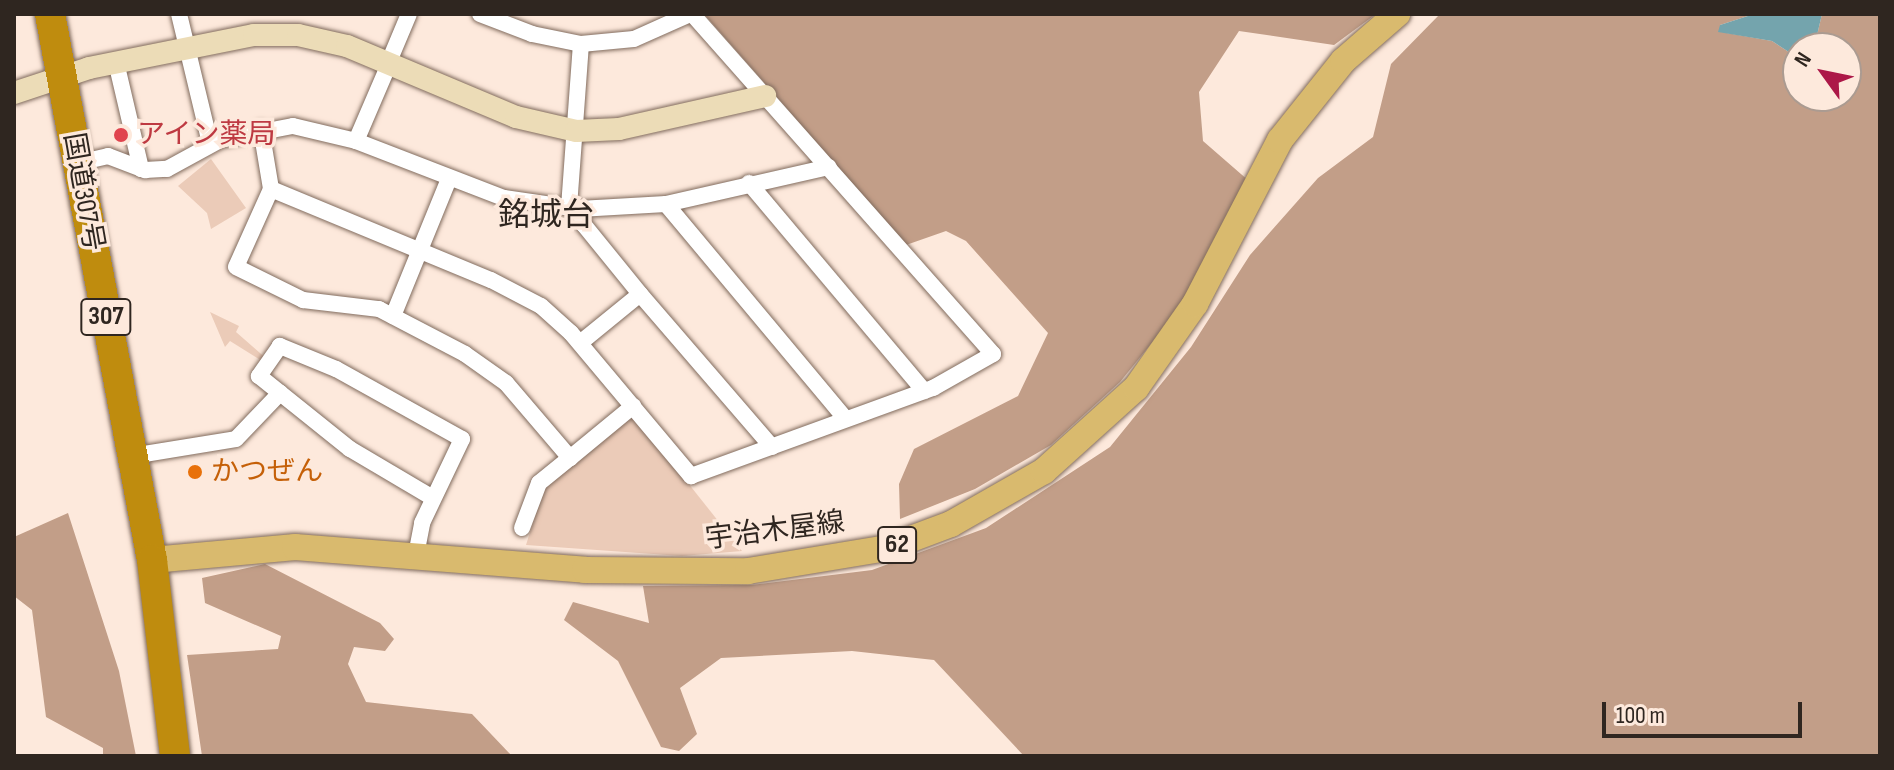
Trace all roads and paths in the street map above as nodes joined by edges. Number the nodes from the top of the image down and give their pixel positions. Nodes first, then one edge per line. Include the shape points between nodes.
1 (50, 14) edge
2 (179, 14) edge
3 (409, 14) edge
4 (480, 14) edge
5 (1397, 14) edge
6 (687, 15) edge
7 (581, 44) junction
8 (186, 45) junction
9 (116, 62) junction
10 (389, 64) junction
11 (61, 75) junction
12 (14, 93) edge
13 (765, 96) junction
14 (261, 129) junction
15 (576, 131) junction
16 (356, 141) junction
17 (210, 143) junction
18 (78, 163) junction
19 (829, 167) junction
20 (141, 169) junction
21 (449, 179) junction
22 (749, 183) junction
23 (271, 189) junction
24 (666, 204) junction
25 (574, 208) junction
26 (420, 249) junction
27 (640, 294) junction
28 (393, 316) junction
29 (580, 343) junction
30 (924, 391) junction
31 (280, 393) junction
32 (633, 406) junction
33 (846, 419) junction
34 (772, 447) junction
35 (132, 456) junction
36 (570, 458) junction
37 (433, 498) junction
38 (522, 528) dead end
39 (416, 555) junction
40 (152, 560) junction
41 (175, 756) edge
42 (186, 756) edge

1 - 11 highway, 国道307号 / 307
2 - 8 street
3 - 10 street
4 - 7 street via 532,34
5 - 39 main road, 宇治木屋線 / 62 via 1343,61 1280,140 1195,304 1155,366 1095,430 1016,490 951,524 887,548 748,571 585,570
6 - 7 street via 634,39
6 - 13 street
7 - 15 street
8 - 9 street
8 - 10 street via 298,35
8 - 17 street
9 - 11 street
9 - 20 street
10 - 15 street via 516,117
10 - 16 street
11 - 12 street
11 - 18 highway, 国道307号 / 307
13 - 15 street via 619,129
13 - 19 street
14 - 16 street via 319,129
14 - 17 street
14 - 23 street
15 - 25 street
16 - 21 street
17 - 20 street via 167,169
18 - 20 street via 108,156
18 - 35 highway, 国道307号 / 307
19 - 22 street
19 - 30 street via 993,354
21 - 25 street via 504,198
21 - 26 street
22 - 24 street
22 - 30 street
23 - 26 street
23 - 28 street via 236,267 303,300 353,302
24 - 25 street
24 - 33 street
25 - 27 street
26 - 28 street
26 - 29 street via 518,292 549,312
27 - 29 street
27 - 34 street
28 - 36 street via 506,383
29 - 32 street
30 - 33 street
31 - 35 street via 236,439
31 - 37 street via 350,449
31 - 37 street via 259,376 280,346 336,369 462,439
32 - 34 street via 691,476
32 - 36 street
33 - 34 street
35 - 40 highway, 国道307号 / 307
36 - 38 street via 539,483
37 - 39 street
39 - 40 main road, 宇治木屋線 / 62 via 295,547
40 - 41 highway, 国道307号 / 307
40 - 42 highway, 国道307号 / 307 via 162,579

